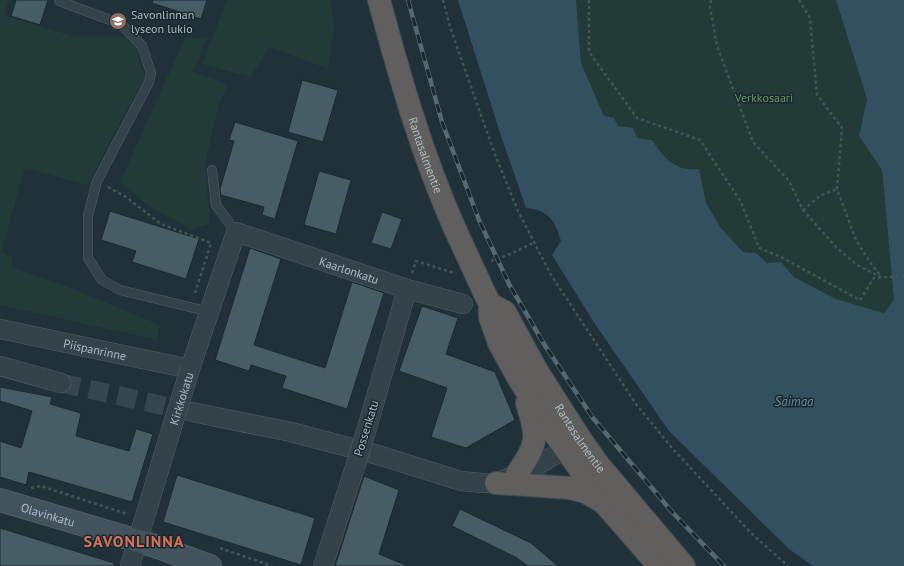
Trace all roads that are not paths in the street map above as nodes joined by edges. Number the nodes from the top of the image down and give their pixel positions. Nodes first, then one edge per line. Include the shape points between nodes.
1 (379, 0) edge
2 (59, 2) dead end
3 (212, 170) dead end
4 (236, 232) junction
5 (407, 289) junction
6 (487, 298) junction
7 (463, 304) dead end
8 (210, 312) junction
9 (0, 329) edge
10 (0, 366) edge
11 (190, 370) junction
12 (520, 381) junction
13 (60, 383) tunnel mouth
14 (192, 412) tunnel mouth
15 (573, 445) junction
16 (517, 474) junction
17 (496, 483) junction
18 (0, 500) edge
19 (604, 503) junction
20 (138, 542) junction
21 (130, 566) edge
22 (210, 566) edge
23 (323, 566) edge
24 (659, 566) edge
25 (684, 566) edge

1 - 6 highway, Rantasalmentie, bridge via 423,152
2 - 8 lane via 121,24 142,46 151,73 149,82 97,181 88,216 88,258 102,280 120,290
3 - 4 lane via 216,205
4 - 5 street, Kaarlonkatu
4 - 8 street, Kirkkokatu
5 - 7 street, Kaarlonkatu
5 - 23 street, Possenkatu, bridge via 367,428
6 - 12 highway, Rantasalmentie via 499,343
6 - 15 highway, Rantasalmentie via 505,312
8 - 11 street, Kirkkokatu
9 - 11 street, Piispanrinne
10 - 13 street
11 - 20 street, Kirkkokatu, bridge
12 - 15 highway, Rantasalmentie
12 - 16 highway via 536,437 532,452
14 - 17 street via 333,442 461,481
15 - 16 street via 549,460
15 - 19 highway, Rantasalmentie
15 - 25 highway, Rantasalmentie via 613,482
16 - 17 street
17 - 19 highway via 570,488 585,492
18 - 20 main road, Olavinkatu
19 - 24 highway
20 - 21 street, Kirkkokatu
20 - 22 main road, Olavinkatu

